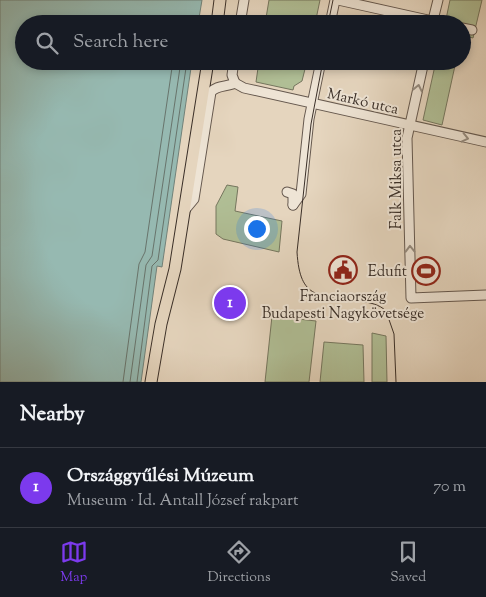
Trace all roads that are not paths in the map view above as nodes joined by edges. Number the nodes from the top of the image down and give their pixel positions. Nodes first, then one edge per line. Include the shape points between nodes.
1 (220, 0) edge
2 (244, 0) edge
3 (337, 0) edge
4 (438, 0) edge
5 (218, 15) edge
6 (242, 15) edge
7 (333, 15) edge
8 (402, 15) edge
9 (434, 15) edge
10 (207, 70) edge
11 (233, 70) edge
12 (320, 70) edge
13 (422, 70) edge
14 (235, 83) junction
15 (312, 104) junction
16 (410, 125) junction
17 (486, 142) edge
18 (287, 192) dead end
19 (184, 211) junction
20 (486, 295) edge
21 (151, 382) edge

1 - 5 main road
2 - 6 street
3 - 7 street
3 - 8 street
4 - 9 street
10 - 19 main road
11 - 14 street
12 - 15 street
16 -> 13 street, Falk Miksa utca
14 - 15 street, Markó utca
14 - 19 street via 217,87 211,92 194,199
15 - 16 street, Markó utca
15 - 18 street via 301,194 293,208 293,194
16 -> 17 street, Markó utca
20 -> 16 street, Falk Miksa utca via 411,298 407,138
19 - 21 main road

